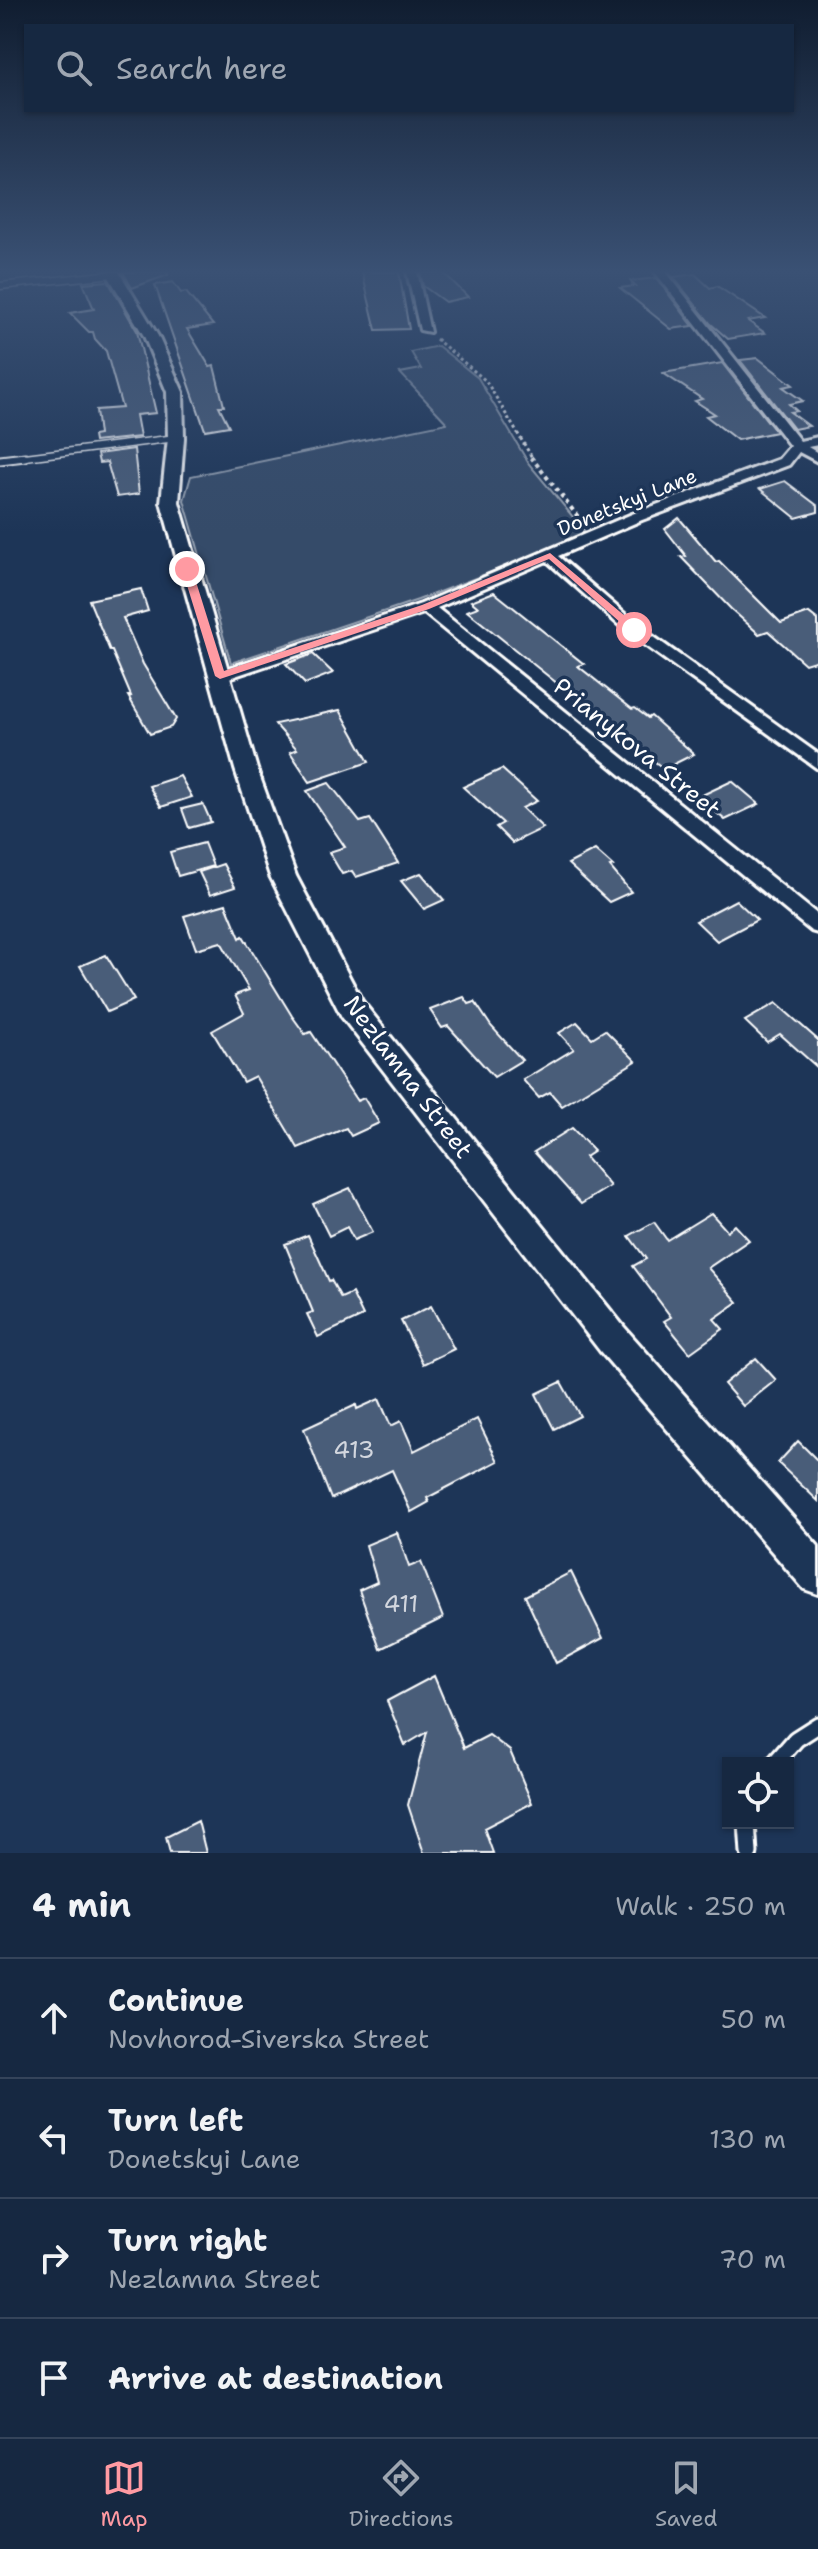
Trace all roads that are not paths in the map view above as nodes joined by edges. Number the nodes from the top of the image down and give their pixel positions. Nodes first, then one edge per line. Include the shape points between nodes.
1 (161, 358) edge
2 (728, 358) edge
3 (176, 438) junction
4 (818, 441) edge
5 (797, 446) junction
6 (818, 458) edge
7 (0, 460) edge
8 (550, 556) junction
9 (426, 607) junction
10 (220, 676) junction
11 (818, 763) edge
12 (818, 926) edge
13 (818, 1575) edge
14 (818, 1725) edge
15 (780, 1757) edge
16 (747, 1829) edge
17 (749, 1853) edge

1 - 3 street, Nezlamna Street via 175,392
2 - 5 street
3 - 7 lane
3 - 10 street, Nezlamna Street via 170,502
4 - 5 street, Donetskyi Lane
5 - 6 street
5 - 8 street, Donetskyi Lane via 784,462
8 - 9 street, Donetskyi Lane
8 - 11 street via 634,630
9 - 10 street, Donetskyi Lane
9 - 12 street, Prianykova Street
10 - 13 street, Nezlamna Street via 283,876 352,1009 612,1339
14 - 15 lane
16 - 17 lane

